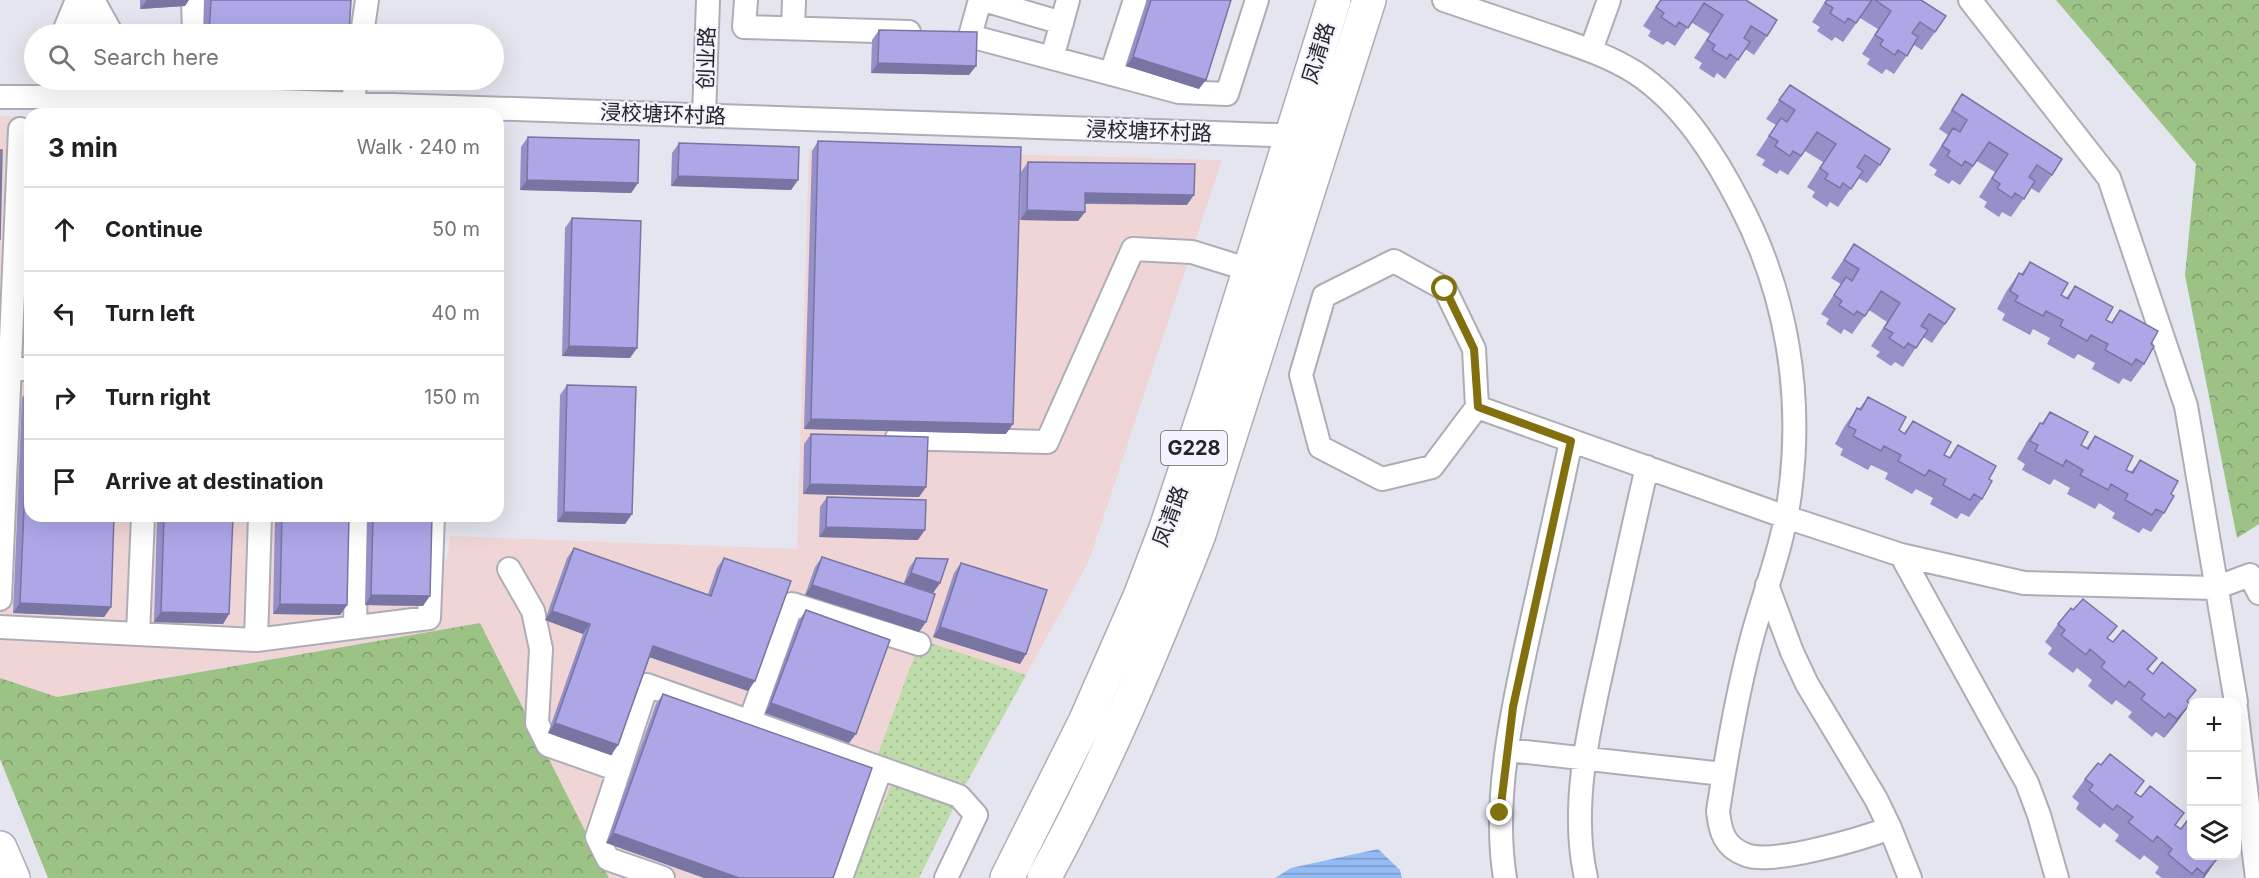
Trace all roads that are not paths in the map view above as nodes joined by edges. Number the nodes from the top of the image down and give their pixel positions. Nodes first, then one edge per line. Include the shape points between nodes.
1 (77, 0) edge
2 (84, 0) edge
3 (93, 0) edge
4 (193, 0) edge
5 (367, 0) edge
6 (708, 0) edge
7 (746, 0) edge
8 (794, 0) edge
9 (982, 0) edge
10 (1068, 0) edge
11 (1135, 0) edge
12 (1257, 0) edge
13 (1335, 0) edge
14 (1369, 0) edge
15 (1444, 0) edge
16 (1609, 0) edge
17 (1970, 0) edge
18 (1062, 23) junction
19 (67, 24) edge
20 (85, 24) edge
21 (106, 24) edge
22 (194, 24) edge
23 (363, 24) edge
24 (793, 28) junction
25 (931, 33) edge
26 (1592, 50) junction
27 (1052, 58) junction
28 (1111, 74) junction
29 (24, 87) edge
30 (70, 90) edge
31 (96, 90) edge
32 (151, 90) edge
33 (194, 90) edge
34 (204, 90) edge
35 (354, 90) edge
36 (7, 97) edge
37 (161, 106) edge
38 (345, 108) edge
39 (353, 108) edge
40 (504, 112) edge
41 (704, 116) junction
42 (17, 129) edge
43 (1292, 136) junction
44 (1326, 137) junction
45 (1250, 270) junction
46 (7, 290) edge
47 (13, 368) edge
48 (1478, 407) junction
49 (876, 438) edge
50 (1571, 441) junction
51 (1647, 467) junction
52 (1786, 517) junction
53 (143, 522) edge
54 (260, 522) edge
55 (357, 522) edge
56 (433, 522) edge
57 (1901, 555) junction
58 (509, 569) dead end
59 (1767, 585) junction
60 (2215, 588) junction
61 (2259, 593) edge
62 (0, 599) edge
63 (0, 627) edge
64 (355, 627) junction
65 (138, 634) junction
66 (256, 640) junction
67 (919, 644) dead end
68 (2235, 698) edge
69 (750, 721) junction
70 (2241, 748) edge
71 (1508, 750) junction
72 (1586, 759) junction
73 (881, 768) junction
74 (619, 770) junction
75 (1723, 774) junction
76 (1890, 828) junction
77 (0, 848) edge
78 (13, 878) edge
79 (663, 878) edge
80 (841, 878) edge
81 (946, 878) edge
82 (1007, 878) edge
83 (1044, 878) edge
84 (1505, 878) edge
85 (1586, 878) edge
86 (1910, 878) edge
87 (2056, 878) edge
88 (2257, 878) edge

1 - 19 street
2 - 20 street
3 - 21 street
4 - 22 street
5 - 23 street
6 - 41 street, 创业路
7 - 24 street via 744,27
8 - 24 street
9 - 18 street
9 - 27 street via 970,36
10 - 18 street
11 - 28 street
12 - 28 street via 1227,94 1179,93
13 - 43 highway, 凤清路 / G228
14 - 44 highway, 凤清路 / G228
15 - 26 street
16 - 26 street
17 - 60 street via 2109,178 2186,405
18 - 27 street
24 - 25 street
26 - 52 street via 1635,72 1672,104 1695,131 1721,170 1763,254 1783,321 1793,390 1793,460
27 - 28 street
29 - 36 street
30 - 36 street, 浸校塘环村路
31 - 37 street, 浸校塘环村路
32 - 37 street
33 - 37 street, 浸校塘环村路
34 - 38 street, 浸校塘环村路
35 - 39 street
40 - 41 street, 浸校塘环村路
41 - 43 street, 浸校塘环村路
42 - 46 street
43 - 44 street, 浸校塘环村路
43 - 45 highway, 凤清路 / G228
44 - 83 highway, 凤清路 / G228 via 1198,537 1115,734
45 - 49 street via 1192,252 1133,249 1047,442
45 - 82 highway, 凤清路 / G228 via 1189,461 1141,594 1065,764
46 - 47 street
47 - 62 street
48 - 48 street via 1474,349 1445,289 1394,261 1324,296 1301,375 1320,447 1382,479 1432,467
48 - 50 street
50 - 51 street
50 - 71 street via 1513,707
51 - 52 street
51 - 72 street via 1590,724
52 - 57 street
52 - 59 street
53 - 65 street
54 - 66 street
55 - 64 street
56 - 64 street via 429,618
57 - 60 street via 2024,583
57 - 87 street via 2020,768 2039,816
58 - 74 street via 533,611 541,649 537,723 548,745
59 - 75 street via 1740,686
59 - 76 street via 1807,684
60 - 61 street via 2250,575
60 - 68 street
63 - 65 street
64 - 66 street
65 - 66 street
67 - 69 street via 792,604
69 - 73 street
69 - 74 street via 647,685
70 - 88 street
71 - 72 street
71 - 84 street via 1500,813
72 - 75 street
72 - 85 street via 1579,812 1579,845
73 - 80 street
73 - 81 street via 959,795 976,815
74 - 79 street via 597,837 608,859
75 - 76 street via 1718,811 1720,830 1730,846 1747,855 1817,849
76 - 86 street
77 - 78 highway

